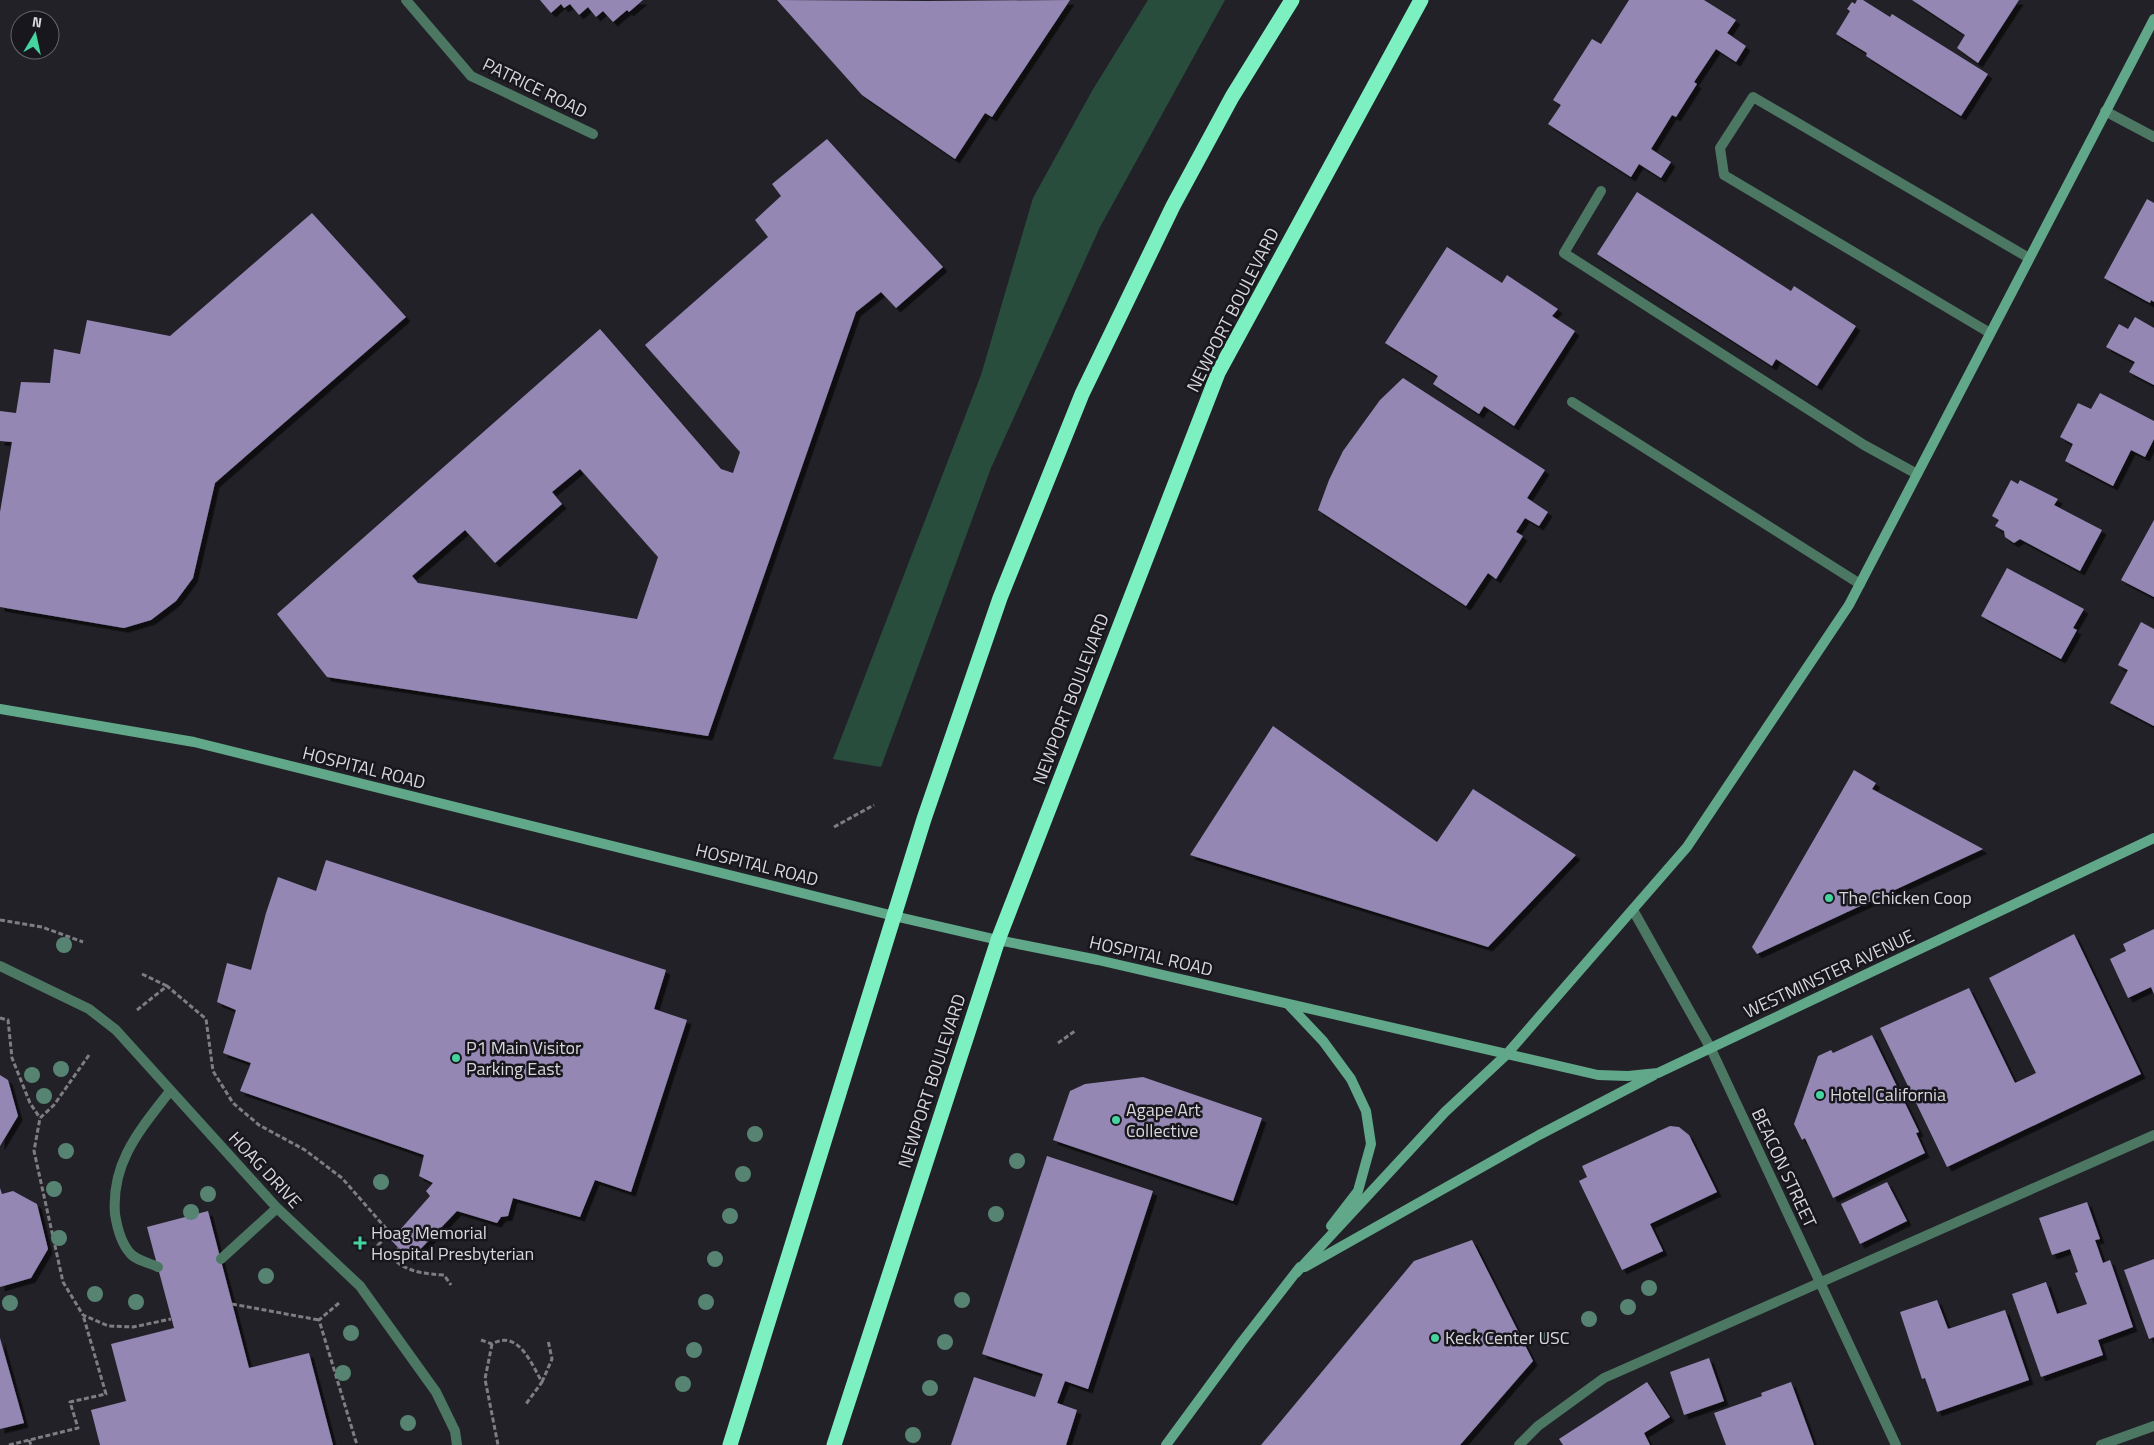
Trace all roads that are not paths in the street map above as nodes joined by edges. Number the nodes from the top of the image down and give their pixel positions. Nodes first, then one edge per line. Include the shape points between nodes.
1 (406, 0) edge
2 (1292, 0) edge
3 (1421, 0) edge
4 (2154, 20) edge
5 (2105, 111) junction
6 (593, 134) dead end
7 (2154, 137) edge
8 (1601, 191) dead end
9 (2029, 258) junction
10 (1990, 333) junction
11 (1572, 402) dead end
12 (1917, 474) junction
13 (1860, 584) junction
14 (0, 709) edge
15 (2154, 838) edge
16 (1633, 910) junction
17 (894, 916) junction
18 (998, 940) junction
19 (0, 966) edge
20 (1289, 1004) junction
21 (1711, 1048) junction
22 (1506, 1055) junction
23 (1658, 1073) junction
24 (170, 1091) junction
25 (2154, 1135) edge
26 (277, 1208) junction
27 (221, 1259) dead end
28 (158, 1266) dead end
29 (1296, 1273) junction
30 (1820, 1282) junction
31 (2154, 1426) edge
32 (457, 1445) edge
33 (730, 1445) edge
34 (834, 1445) edge
35 (1166, 1445) edge
36 (1519, 1445) edge
37 (1896, 1445) edge
38 (2101, 1445) edge

1 - 6 street, PATRICE ROAD via 471,76
2 - 17 highway via 1232,97 1173,206 1082,394 1000,598
3 - 18 highway, NEWPORT BOULEVARD via 1218,373
4 - 5 street
5 - 7 street
5 - 9 street
8 - 12 street via 1564,253 1864,445
9 - 10 street
9 - 10 street via 1753,97 1720,148 1724,175
10 - 12 street
11 - 13 street
12 - 13 street
13 - 16 street via 1687,847
14 - 17 street, HOSPITAL ROAD via 194,742
15 - 21 street, WESTMINSTER AVENUE
16 - 21 street, BEACON STREET
16 - 22 street
17 - 18 street, HOSPITAL ROAD
17 - 33 highway
18 - 20 street, HOSPITAL ROAD
18 - 34 highway, NEWPORT BOULEVARD
19 - 24 street, HOAG DRIVE via 89,1009 116,1030
20 - 22 street, HOSPITAL ROAD
20 - 29 street via 1351,1079 1366,1111 1371,1144 1358,1191
21 - 23 street, WESTMINSTER AVENUE
21 - 30 street, BEACON STREET
22 - 23 street, WESTMINSTER AVENUE via 1598,1075
22 - 29 street via 1445,1112
23 - 29 street via 1539,1135
24 - 26 street, HOAG DRIVE
24 - 28 street via 132,1142 120,1167 114,1197 116,1228 131,1255
25 - 30 street
26 - 27 street
26 - 32 street, HOAG DRIVE via 360,1286 436,1392 455,1431
29 - 35 street
30 - 36 street via 1604,1378 1538,1426
30 - 37 street, BEACON STREET
31 - 38 street

